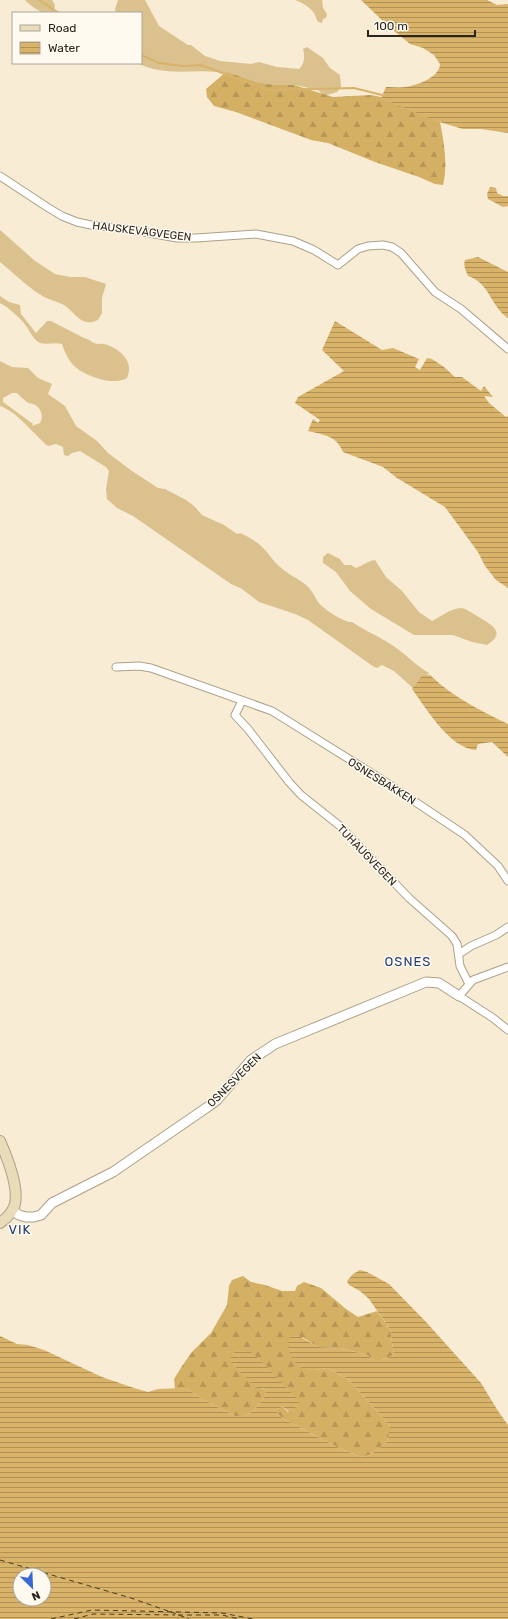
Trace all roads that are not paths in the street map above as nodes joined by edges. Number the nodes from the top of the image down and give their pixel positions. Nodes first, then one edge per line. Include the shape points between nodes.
1 (0, 176) edge
2 (508, 349) edge
3 (116, 666) dead end
4 (242, 701) junction
5 (508, 881) edge
6 (508, 927) edge
7 (460, 954) junction
8 (508, 966) edge
9 (469, 984) junction
10 (459, 996) junction
11 (508, 1030) edge
12 (0, 1141) edge
13 (13, 1211) junction
14 (0, 1223) edge

1 - 2 street, HAUSKEVÅGVEGEN via 62,216 91,226 127,229 177,238 256,234 293,240 338,265 363,247 392,247 401,253 435,292 461,309
3 - 4 street, OSNESBAKKEN via 151,668
4 - 5 street, OSNESBAKKEN via 272,711 466,835 498,866
4 - 7 street, TUHAUGVEGEN via 235,715 289,782 301,795 340,826 408,898 452,936
6 - 7 street
7 - 9 street, TUHAUGVEGEN via 460,966
8 - 9 street via 477,978
9 - 10 street
10 - 11 street
10 - 13 street, OSNESVEGEN via 439,983 426,982 275,1044 251,1060 217,1100 113,1172 52,1203 40,1215 26,1217
12 - 13 main road via 14,1186 16,1201
13 - 14 main road

